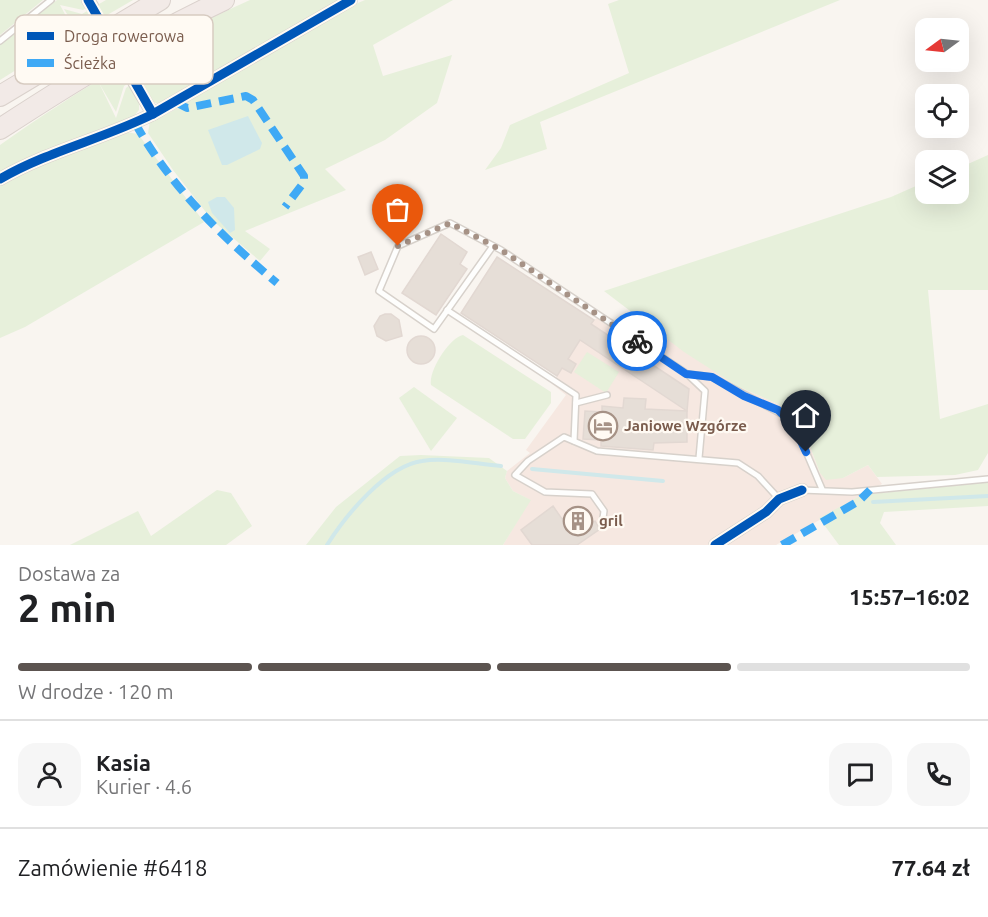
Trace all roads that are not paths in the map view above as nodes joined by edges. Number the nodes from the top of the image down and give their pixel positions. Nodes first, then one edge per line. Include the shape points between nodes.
1 (51, 0) edge
2 (160, 0) edge
3 (224, 0) edge
4 (351, 0) edge
5 (32, 15) edge
6 (135, 15) edge
7 (195, 15) edge
8 (15, 29) edge
9 (0, 41) edge
10 (213, 79) edge
11 (20, 84) edge
12 (71, 84) edge
13 (135, 84) tunnel mouth
14 (205, 84) edge
15 (0, 96) edge
16 (153, 114) junction
17 (0, 129) edge
18 (0, 179) edge
19 (493, 246) junction
20 (447, 310) junction
21 (686, 374) junction
22 (607, 395) dead end
23 (576, 403) junction
24 (574, 441) junction
25 (699, 458) junction
26 (988, 479) edge
27 (822, 489) junction
28 (802, 490) joint
29 (779, 499) junction
30 (603, 518) dead end
31 (715, 545) edge

1 - 5 lane
2 - 6 highway
3 - 7 highway
4 - 10 street
8 - 9 lane
11 - 15 highway
12 - 17 highway
13 - 16 street
14 - 16 street
16 - 18 street via 25,164
19 - 20 lane
19 - 20 lane via 450,223 398,246 379,291 434,328
19 - 21 lane
20 - 23 lane via 576,395
21 - 25 lane via 705,391
21 - 27 lane via 712,377 787,417
22 - 23 lane
23 - 24 lane
24 - 25 lane via 597,451
24 - 30 lane via 564,437 528,461 515,475 545,492 592,494 604,511
25 - 29 lane via 738,463 758,476
26 - 27 lane via 852,492
27 - 28 lane
28 - 29 street
29 - 31 street

